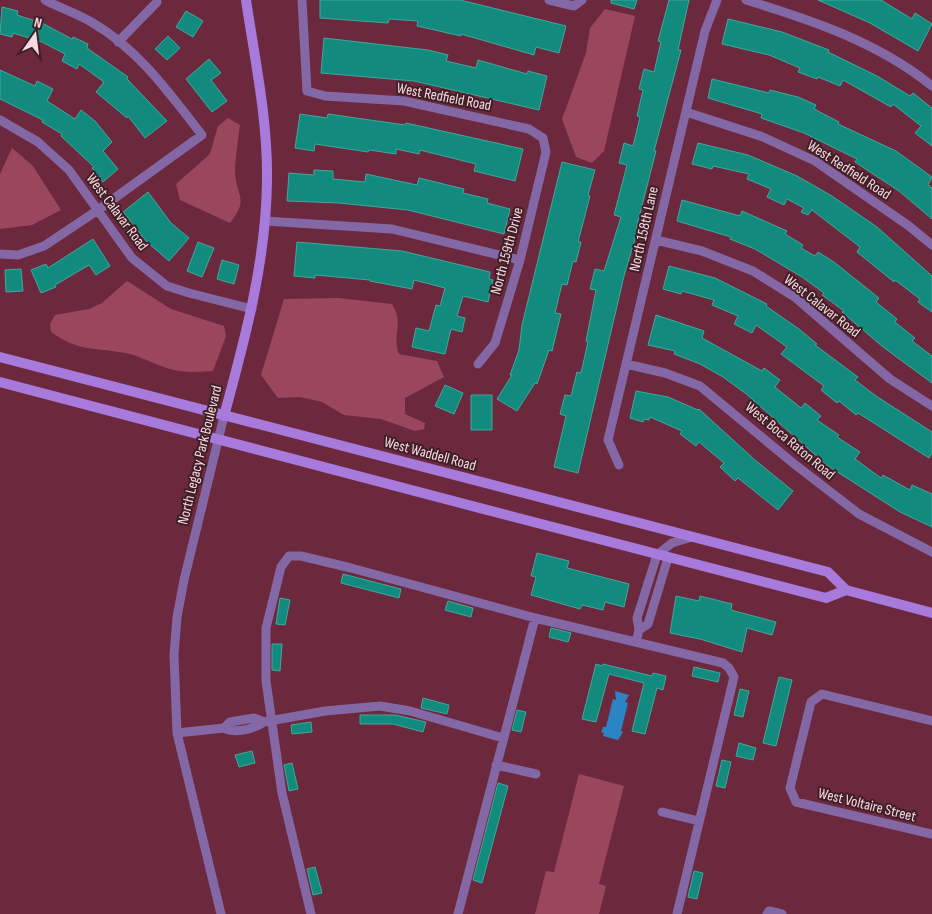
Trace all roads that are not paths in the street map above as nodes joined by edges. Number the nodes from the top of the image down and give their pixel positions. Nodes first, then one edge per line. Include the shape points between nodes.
1 (44, 0) edge
2 (246, 0) edge
3 (302, 0) edge
4 (549, 0) edge
5 (717, 0) edge
6 (746, 0) edge
7 (582, 1) edge
8 (156, 2) dead end
9 (118, 42) junction
10 (932, 86) edge
11 (686, 112) junction
12 (0, 120) edge
13 (543, 138) joint
14 (98, 210) junction
15 (265, 221) junction
16 (656, 240) junction
17 (932, 245) edge
18 (0, 254) edge
19 (520, 260) junction
20 (252, 308) junction
21 (0, 357) edge
22 (478, 364) dead end
23 (626, 364) junction
24 (0, 382) edge
25 (932, 406) edge
26 (224, 416) junction
27 (219, 439) junction
28 (618, 465) dead end
29 (692, 537) junction
30 (932, 552) edge
31 (657, 555) junction
32 (668, 558) junction
33 (846, 590) junction
34 (932, 612) edge
35 (535, 618) junction
36 (639, 630) junction
37 (636, 642) junction
38 (268, 721) junction
39 (932, 721) edge
40 (177, 733) junction
41 (503, 738) junction
42 (496, 765) junction
43 (536, 774) dead end
44 (662, 812) dead end
45 (699, 821) junction
46 (932, 834) edge
47 (768, 913) edge
48 (221, 914) edge
49 (311, 914) edge
50 (458, 914) edge
51 (677, 914) edge
52 (782, 914) edge

1 - 9 street via 93,23
2 - 15 main road, North Legacy Park Boulevard via 266,148
3 - 13 street, West Redfield Road via 307,91 325,96 404,101 529,129
4 - 7 street via 574,6
5 - 11 street, North 158th Lane via 705,31
6 - 10 street via 816,22 880,52
8 - 9 street
9 - 14 street via 152,71 202,134
11 - 16 street, North 158th Lane
11 - 17 street, West Redfield Road via 763,137 816,161
12 - 14 street, West Calavar Road via 38,142 69,170
13 - 19 street, North 159th Drive via 546,152
14 - 18 street via 44,246 18,255
14 - 20 street, West Calavar Road via 132,258 167,286
15 - 19 street via 392,229
15 - 20 main road, North Legacy Park Boulevard
16 - 23 street, North 158th Lane
16 - 25 street, West Calavar Road via 702,251 753,271 796,298 890,379
19 - 22 street, North 159th Drive via 495,343
20 - 26 main road, North Legacy Park Boulevard
21 - 26 main road, West Waddell Road
23 - 28 street, North 158th Lane via 608,440
23 - 30 street, West Boca Raton Road via 700,386 859,514
24 - 27 main road
26 - 27 street, North Legacy Park Boulevard
26 - 29 main road, West Waddell Road
27 - 31 main road
27 - 40 street, North Legacy Park Boulevard via 177,617 174,665
29 - 31 street via 672,543
29 - 33 main road, West Waddell Road via 828,572
31 - 32 main road
31 - 36 street via 637,618
32 - 33 main road via 826,598
32 - 36 street via 648,624
33 - 34 main road
35 - 37 street
35 - 38 street via 370,572 289,556 281,567 266,628
35 - 41 street
36 - 37 street
37 - 45 street via 722,663 733,672
38 - 40 street via 254,718 245,724 230,722 224,728
38 - 41 street via 380,706 410,711
38 - 49 street
39 - 46 street, West Voltaire Street via 822,694 811,702 790,788 796,802
40 - 48 street, North Legacy Park Boulevard
41 - 42 street
42 - 43 street
42 - 50 street
44 - 45 street
45 - 51 street
47 - 52 street

